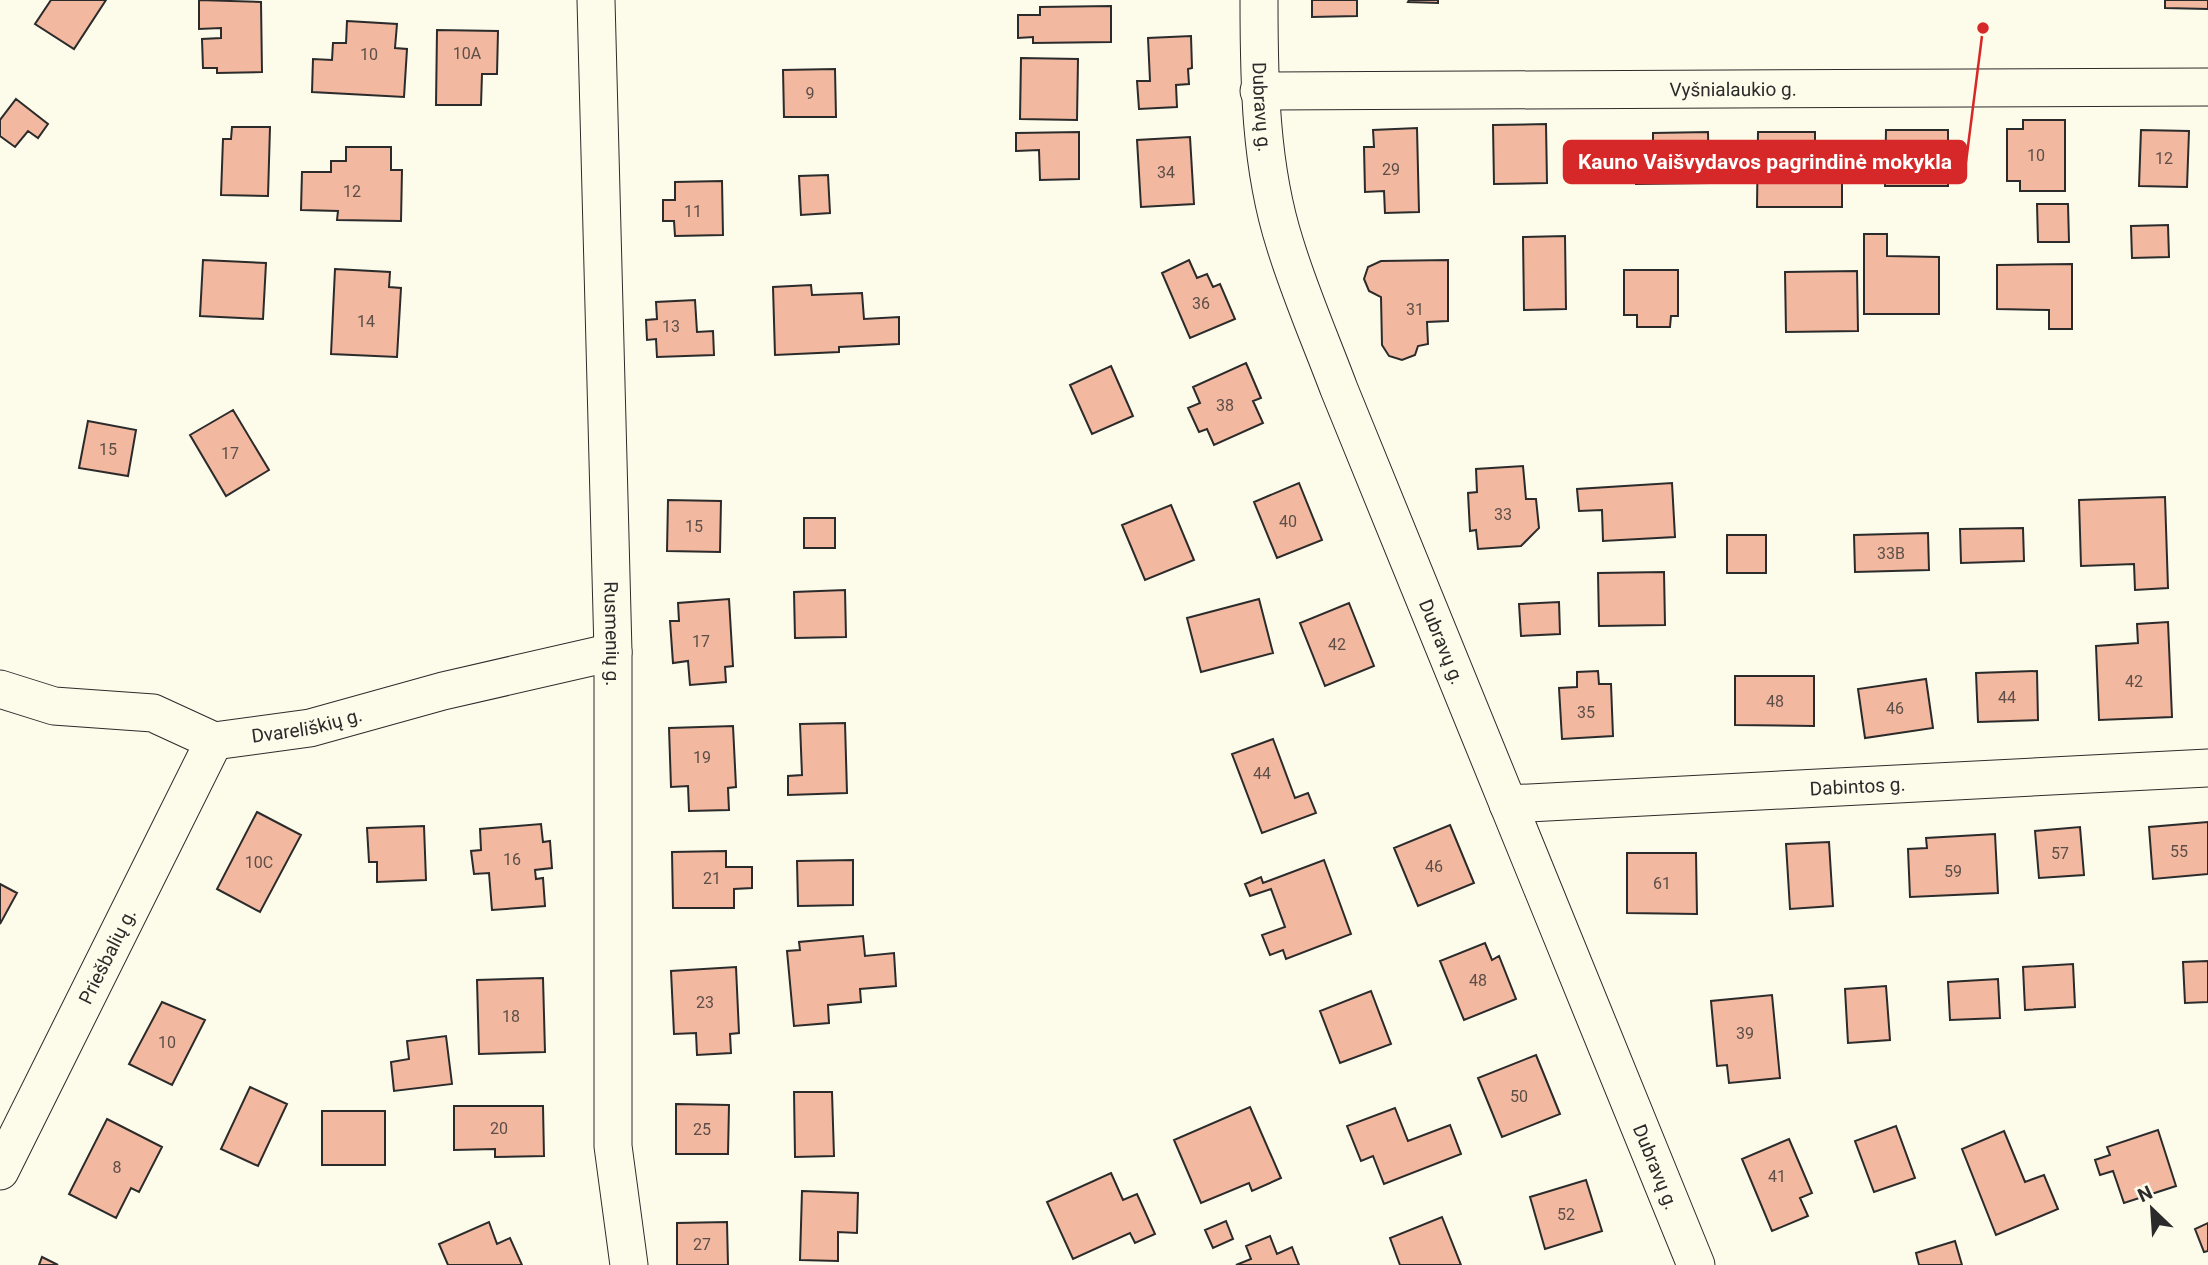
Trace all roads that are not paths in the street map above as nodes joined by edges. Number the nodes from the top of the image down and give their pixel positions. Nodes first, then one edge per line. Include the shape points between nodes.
1 (596, 0) edge
2 (1259, 0) edge
3 (2208, 87) edge
4 (1259, 91) junction
5 (613, 652) junction
6 (0, 689) edge
7 (214, 741) junction
8 (2208, 768) edge
9 (1508, 804) junction
10 (0, 1171) edge
11 (629, 1265) edge
12 (1696, 1265) edge

1 - 5 street, Rusmenių g.
2 - 4 street, Dubravų g.
3 - 4 street, Vyšnialaukio g.
4 - 9 street, Dubravų g. via 1268,169 1284,243
5 - 7 street, Dvareliškių g. via 443,691 310,728
5 - 11 street, Rusmenių g. via 613,1146
6 - 7 street via 54,706 153,713
7 - 10 street, Priešbalių g.
8 - 9 street, Dabintos g.
9 - 12 street, Dubravų g.

